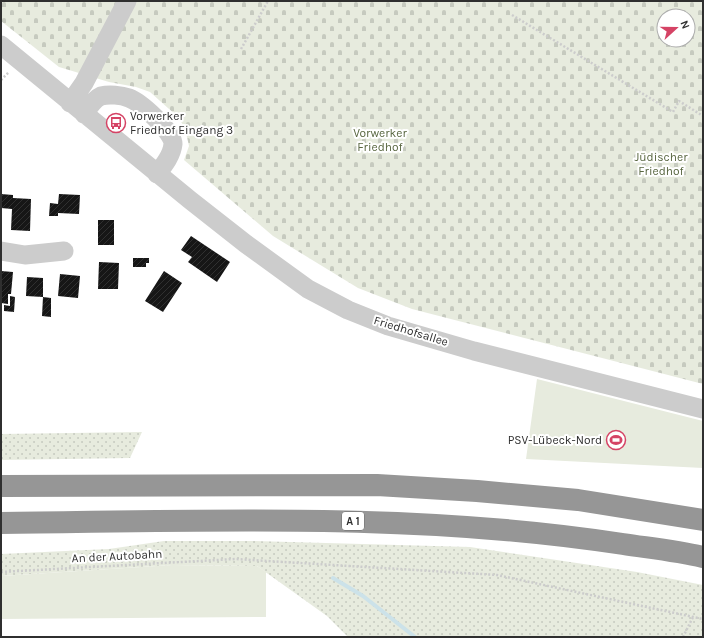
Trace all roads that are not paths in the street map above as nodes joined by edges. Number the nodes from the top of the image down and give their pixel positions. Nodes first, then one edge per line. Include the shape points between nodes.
1 (127, 1) edge
2 (1, 45) edge
3 (77, 108) junction
4 (158, 174) junction
5 (1, 251) edge
6 (64, 251) dead end
7 (703, 409) edge
8 (1, 486) edge
9 (703, 520) edge
10 (1, 523) edge
11 (703, 556) edge

1 - 3 street via 84,83
2 - 3 street, Friedhofsallee
3 - 4 street, Friedhofsallee
3 - 4 street via 92,104 101,96 119,95 130,98 160,122 169,133 173,144 167,161
4 - 7 street, Friedhofsallee via 246,244 308,289 348,310 388,326
5 - 6 street via 25,255
8 - 9 highway via 377,484 578,500
10 - 11 highway, A 1 via 274,520 376,522 477,527 578,537

